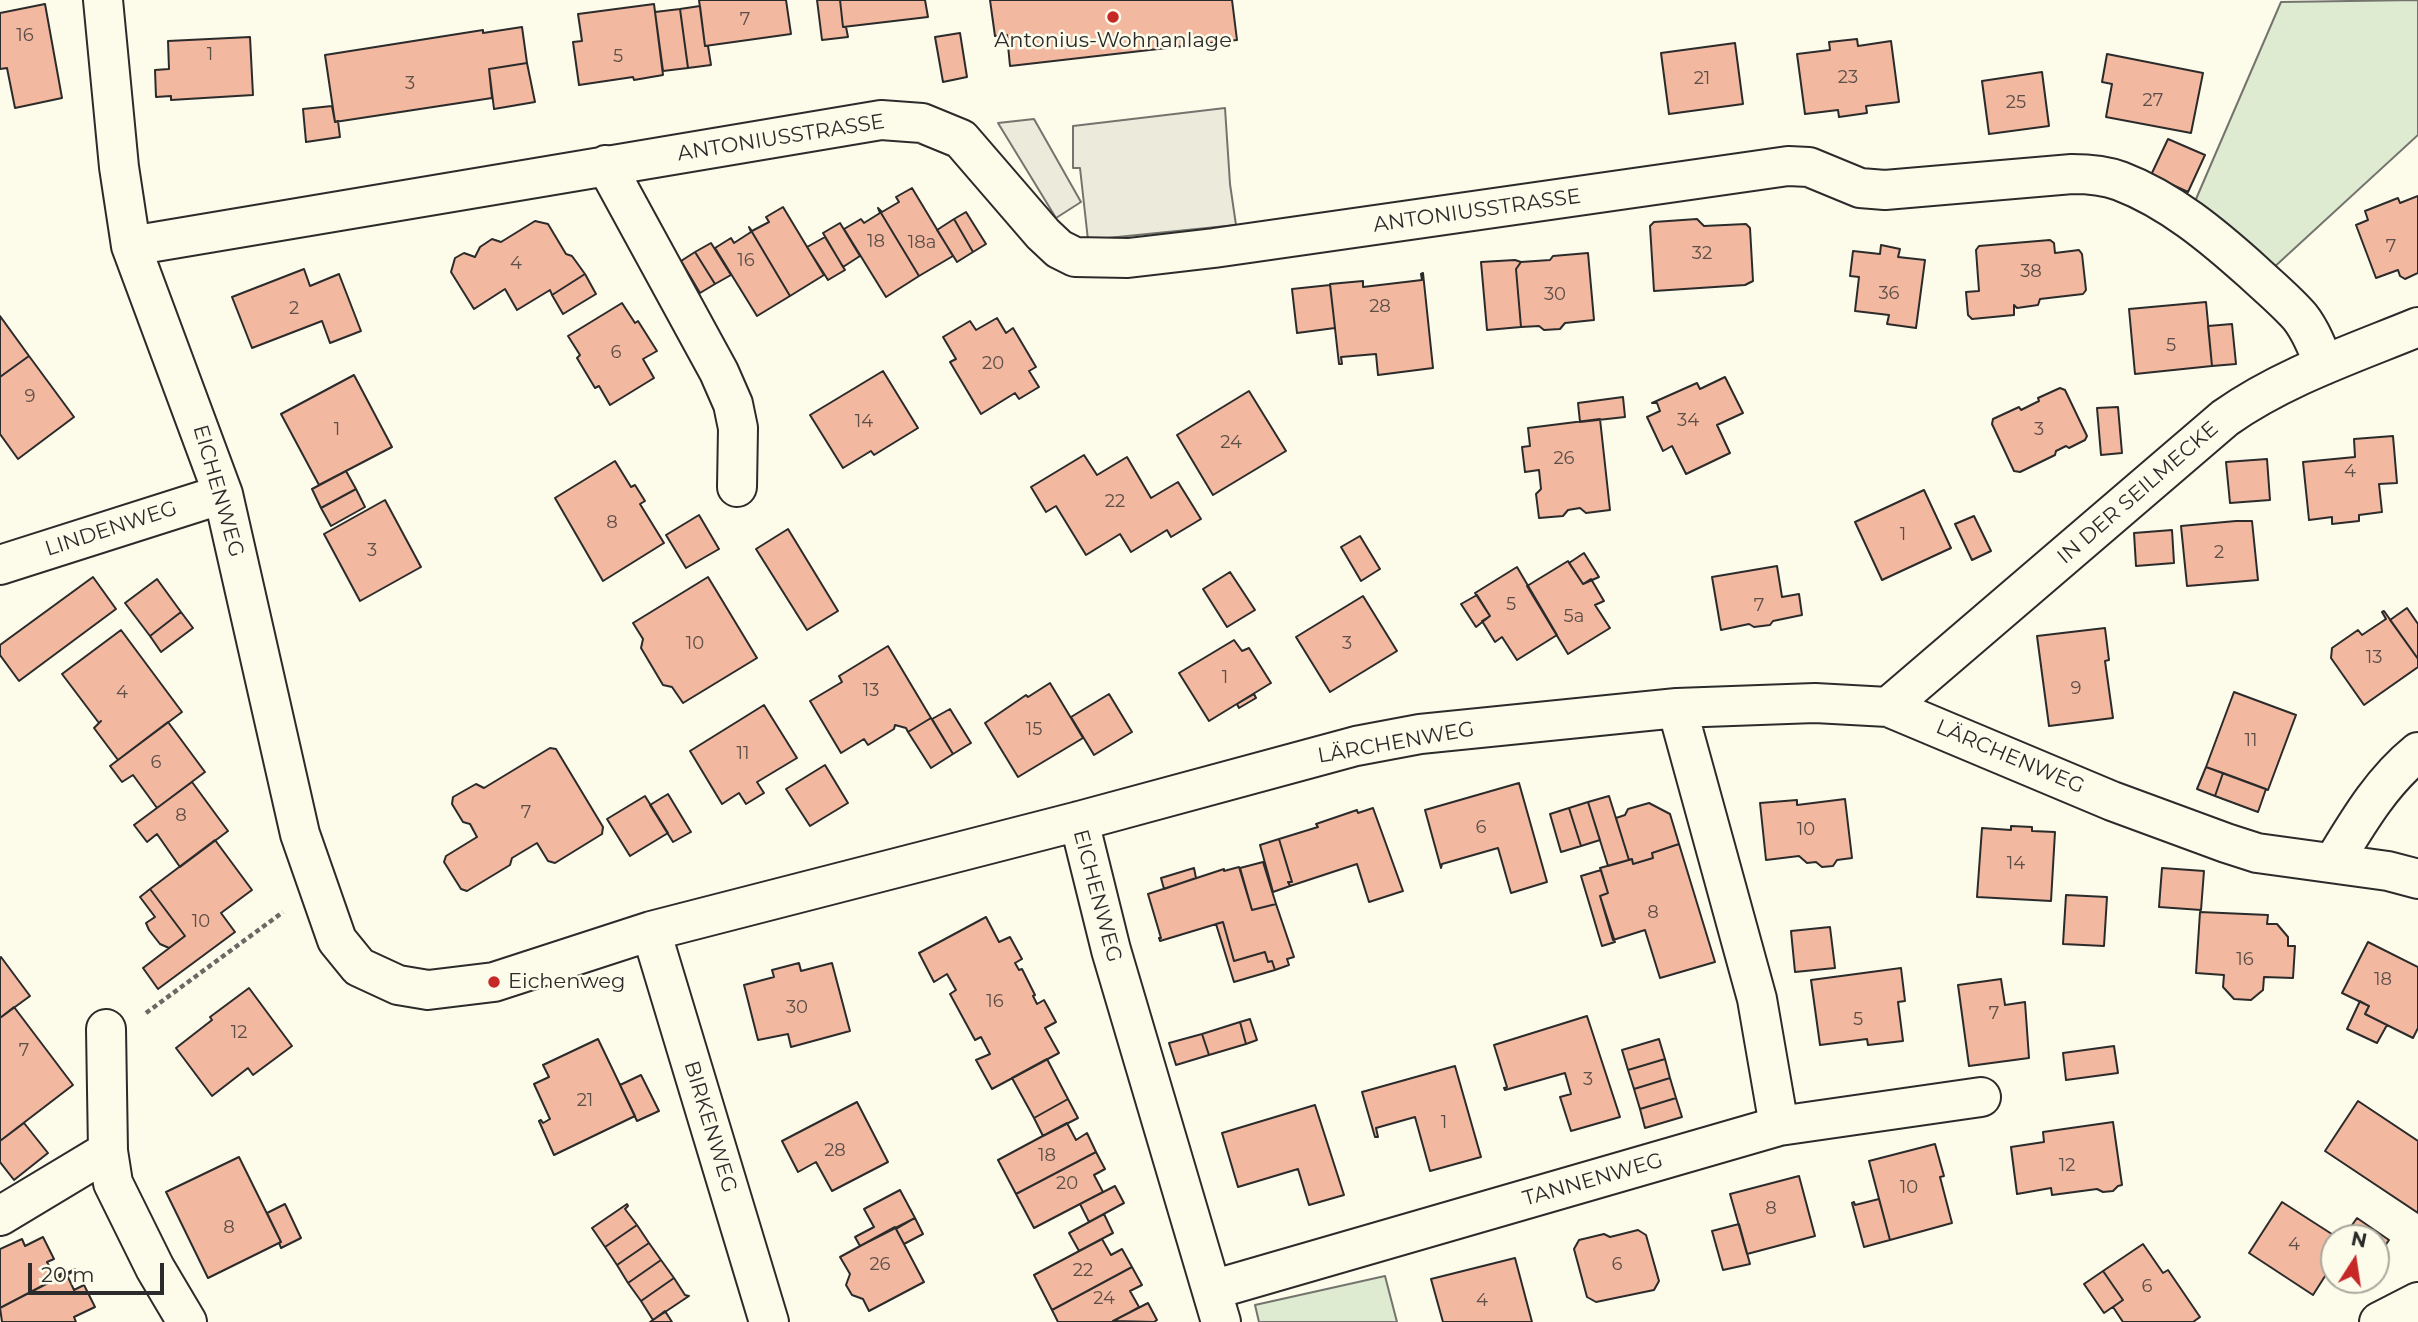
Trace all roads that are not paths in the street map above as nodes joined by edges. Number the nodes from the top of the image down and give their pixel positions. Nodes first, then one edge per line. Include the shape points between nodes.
1 (103, 0) edge
2 (606, 165) junction
3 (131, 246) junction
4 (2418, 327) edge
5 (2324, 365) junction
6 (737, 487) dead end
7 (223, 494) junction
8 (0, 565) edge
9 (1888, 707) junction
10 (1677, 708) junction
11 (2418, 752) edge
12 (1079, 821) junction
13 (2333, 863) junction
14 (2418, 879) edge
15 (651, 931) junction
16 (106, 1036) road end
17 (1981, 1097) dead end
18 (1779, 1126) junction
19 (108, 1151) junction
20 (0, 1216) edge
21 (2418, 1302) edge
22 (1216, 1306) edge
23 (187, 1322) edge
24 (769, 1322) edge
25 (2379, 1322) edge

1 - 3 street, EICHENWEG
2 - 3 street, ANTONIUSSTRASSE
2 - 5 street, ANTONIUSSTRASSE via 881,120 922,123 961,139 1059,249 1089,259 1214,248 1788,166 1809,167 1860,188 1885,190 2095,174 2157,199 2223,245 2301,318
2 - 6 street via 733,404 738,428
3 - 7 street, EICHENWEG
4 - 5 street, IN DER SEILMECKE
5 - 9 street, IN DER SEILMECKE via 2250,400 2225,418
7 - 8 street, LINDENWEG
7 - 15 street, EICHENWEG via 300,834 337,940 359,967 398,985 428,990 494,982
9 - 10 street, LÄRCHENWEG via 1815,703
9 - 13 street, LÄRCHENWEG via 2112,801 2226,843 2284,858
10 - 12 street, LÄRCHENWEG via 1420,734 1356,746
10 - 18 street via 1757,999
11 - 13 street via 2368,805
12 - 15 street, EICHENWEG
12 - 22 street, EICHENWEG via 1111,950
13 - 14 street, LÄRCHENWEG
15 - 24 street, BIRKENWEG
16 - 19 street
17 - 18 street, TANNENWEG
18 - 22 street, TANNENWEG
19 - 20 street
19 - 23 street via 113,1183
21 - 25 street

